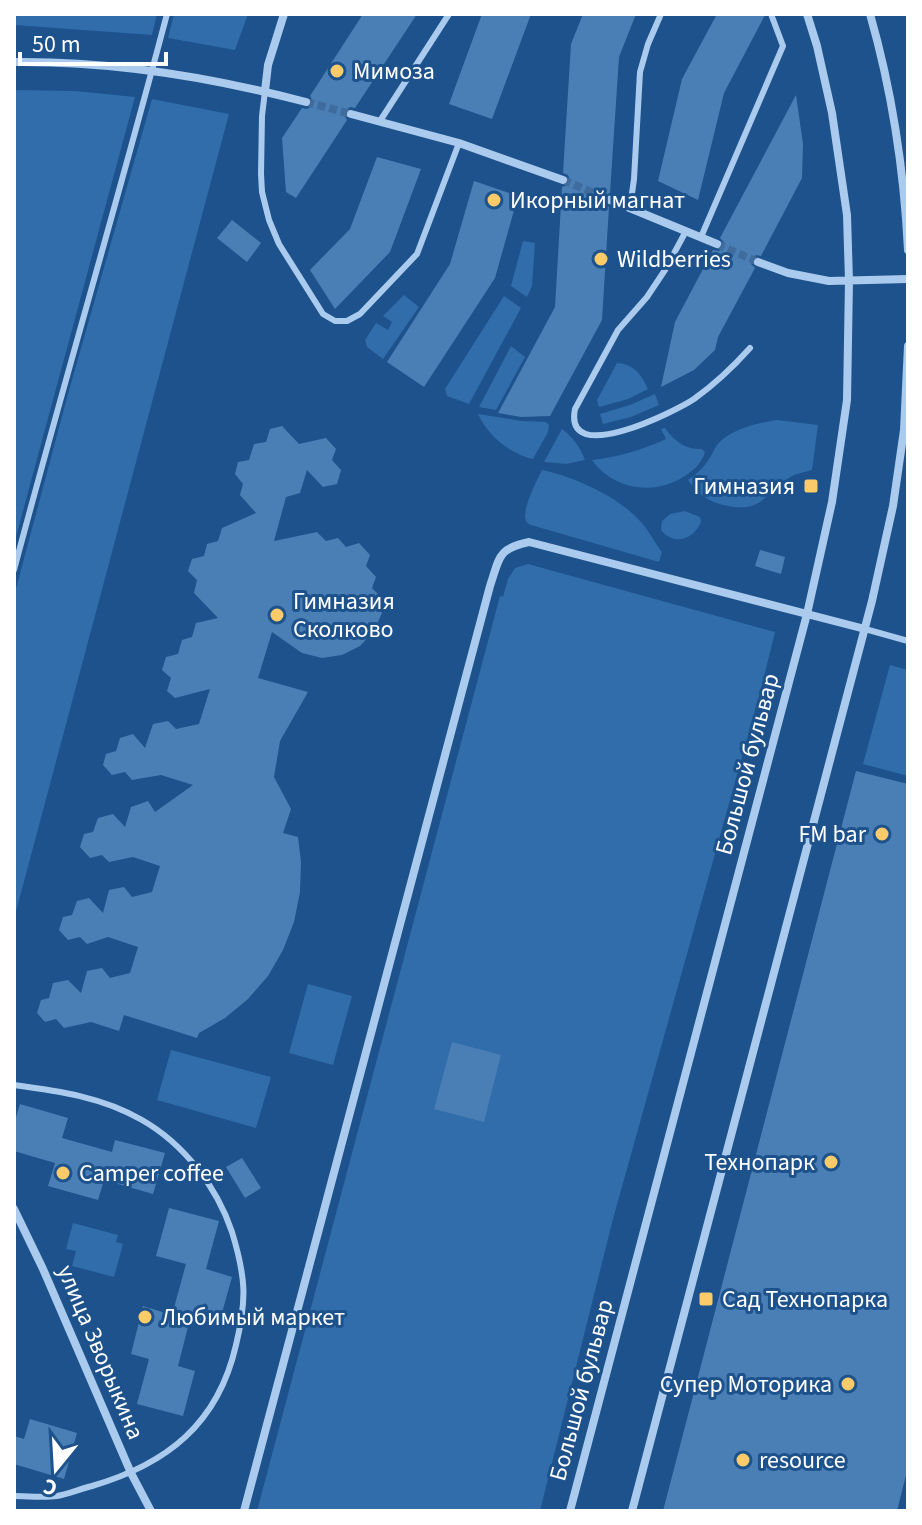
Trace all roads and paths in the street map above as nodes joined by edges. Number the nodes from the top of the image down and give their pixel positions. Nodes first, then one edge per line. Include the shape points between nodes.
1 (167, 14) edge
2 (284, 14) edge
3 (449, 14) edge
4 (661, 14) edge
5 (771, 14) edge
6 (807, 14) edge
7 (870, 14) edge
8 (14, 62) edge
9 (153, 71) junction
10 (265, 91) junction
11 (306, 102) tunnel mouth
12 (351, 114) tunnel mouth
13 (380, 121) junction
14 (459, 143) junction
15 (563, 180) tunnel mouth
16 (610, 200) tunnel mouth
17 (630, 208) junction
18 (686, 231) junction
19 (701, 237) junction
20 (717, 244) tunnel mouth
21 (908, 250) edge
22 (758, 262) tunnel mouth
23 (908, 279) edge
24 (849, 281) junction
25 (908, 346) edge
26 (750, 348) dead end
27 (14, 570) edge
28 (807, 614) junction
29 (865, 629) junction
30 (908, 641) edge
31 (14, 1085) edge
32 (14, 1209) edge
33 (131, 1473) junction
34 (14, 1496) edge
35 (151, 1511) edge
36 (244, 1511) edge
37 (570, 1511) edge
38 (632, 1511) edge

1 - 9 lane
2 - 10 street
3 - 13 lane
4 - 17 lane via 640,72
5 - 19 lane via 783,46
6 - 24 street, Большой бульвар via 832,113 847,215
7 - 21 street via 887,81
8 - 9 street via 77,62
9 - 10 street
9 - 27 lane
10 - 11 street
10 - 14 lane via 261,174 266,210 285,254 323,314 335,321 360,314 415,256
12 - 13 street
13 - 14 street
14 - 15 street
16 - 17 street
17 - 18 street
18 - 19 street
18 - 26 lane via 647,297 608,347 575,409 577,427 607,435 667,415 713,385
19 - 20 street
22 - 24 street via 798,275
23 - 24 street
24 - 28 street, Большой бульвар via 847,400
25 - 29 street via 893,506
28 - 29 street
28 - 36 street via 529,542 509,546 501,555
28 - 37 street, Большой бульвар
29 - 30 lane
29 - 38 street
31 - 33 lane via 105,1102 172,1142 211,1187 239,1256 244,1312 221,1391 190,1433
32 - 33 street, улица Зворыкина
33 - 34 lane via 54,1496
33 - 35 street, улица Зворыкина

